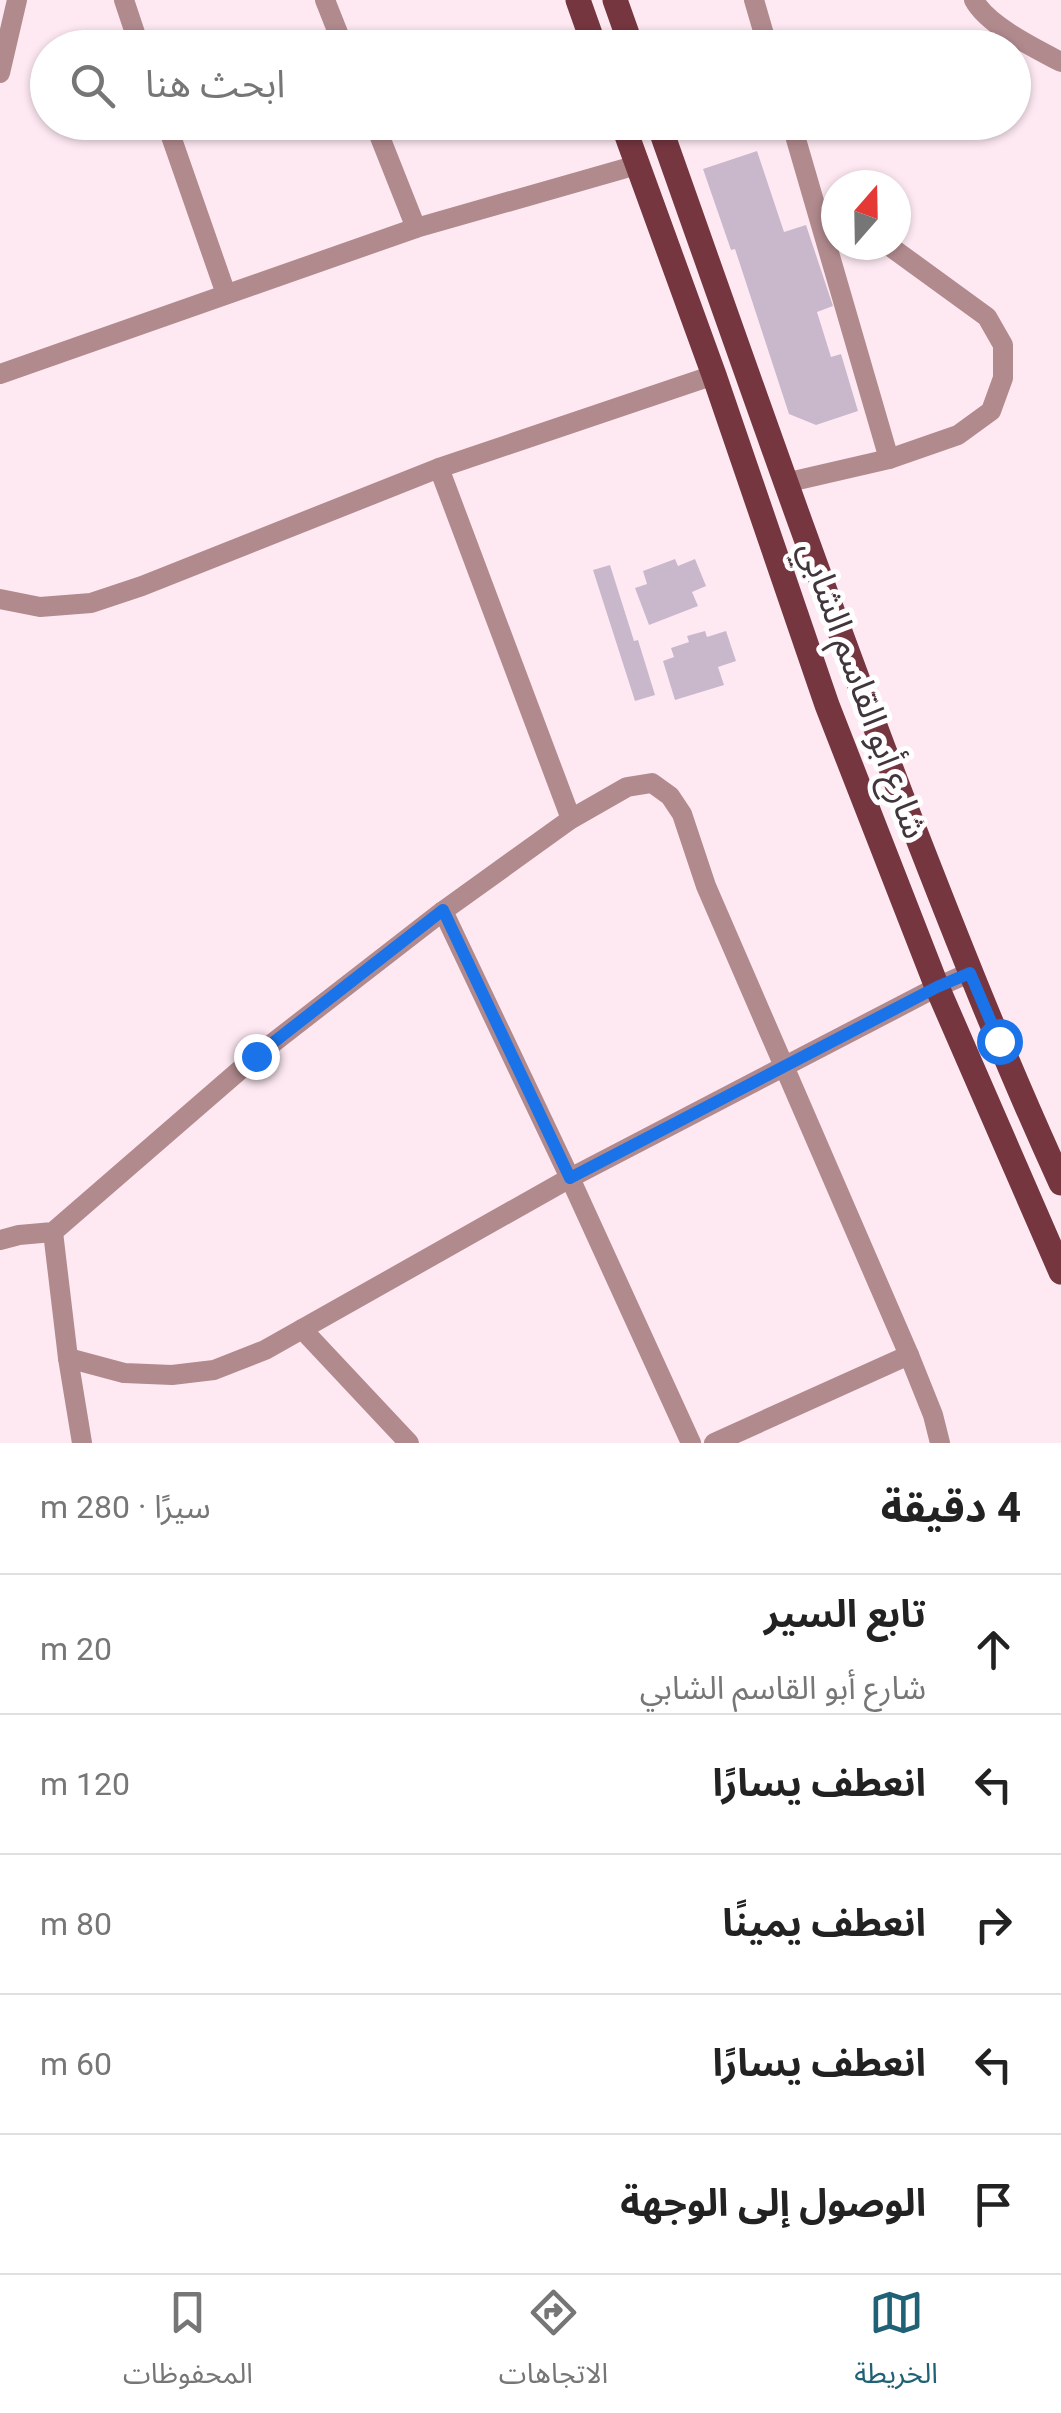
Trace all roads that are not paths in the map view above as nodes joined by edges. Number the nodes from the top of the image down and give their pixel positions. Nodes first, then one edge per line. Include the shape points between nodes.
1 (17, 0) edge
2 (124, 0) edge
3 (325, 0) edge
4 (578, 0) edge
5 (615, 0) edge
6 (754, 0) edge
7 (974, 0) edge
8 (134, 30) edge
9 (337, 30) edge
10 (589, 30) edge
11 (626, 30) edge
12 (763, 30) edge
13 (1006, 30) edge
14 (1031, 45) edge
15 (1061, 62) edge
16 (0, 73) edge
17 (172, 140) edge
18 (381, 140) edge
19 (628, 140) edge
20 (664, 140) edge
21 (796, 140) edge
22 (637, 165) junction
23 (812, 194) junction
24 (821, 200) edge
25 (416, 228) junction
26 (909, 260) edge
27 (226, 294) junction
28 (0, 374) edge
29 (714, 375) junction
30 (889, 459) junction
31 (439, 468) junction
32 (785, 483) junction
33 (0, 600) edge
34 (571, 818) junction
35 (443, 910) junction
36 (970, 973) junction
37 (937, 987) junction
38 (784, 1067) junction
39 (570, 1178) junction
40 (1060, 1179) edge
41 (1024, 1189) junction
42 (53, 1232) junction
43 (0, 1240) edge
44 (1061, 1272) edge
45 (302, 1328) junction
46 (909, 1355) junction
47 (68, 1358) junction
48 (82, 1443) edge
49 (409, 1443) edge
50 (692, 1443) edge
51 (714, 1443) edge
52 (940, 1443) edge

1 - 16 street
2 - 8 street
3 - 9 street
4 - 10 main road
5 - 11 main road
6 - 12 street
7 - 13 street
14 - 15 street
17 - 27 street
18 - 25 street
19 - 22 main road, شارع أبو القاسم الشابي
20 - 32 main road, شارع أبو القاسم الشابي
21 - 23 street
22 - 25 street
22 - 29 main road, شارع أبو القاسم الشابي
23 - 24 street
23 - 30 street
25 - 27 street
26 - 30 street via 988,317 1003,345 1003,378 991,411 958,434
27 - 28 street
29 - 31 street
29 - 37 main road, شارع أبو القاسم الشابي via 827,705
30 - 32 street
31 - 33 street via 91,602 40,607
31 - 34 street
32 - 36 main road, شارع أبو القاسم الشابي
34 - 35 street
34 - 38 street via 627,787 652,783 670,796
35 - 39 street
35 - 42 street via 256,1056
36 - 37 street
36 - 40 main road, شارع أبو القاسم الشابي
37 - 38 street
37 - 41 main road, شارع أبو القاسم الشابي
38 - 39 street
38 - 46 street
39 - 45 street
39 - 50 street
40 - 41 street
41 - 44 main road, شارع أبو القاسم الشابي
42 - 43 street
42 - 47 street
45 - 47 street via 265,1350 200,1372 124,1373
45 - 49 street
46 - 51 street
46 - 52 street
47 - 48 street

